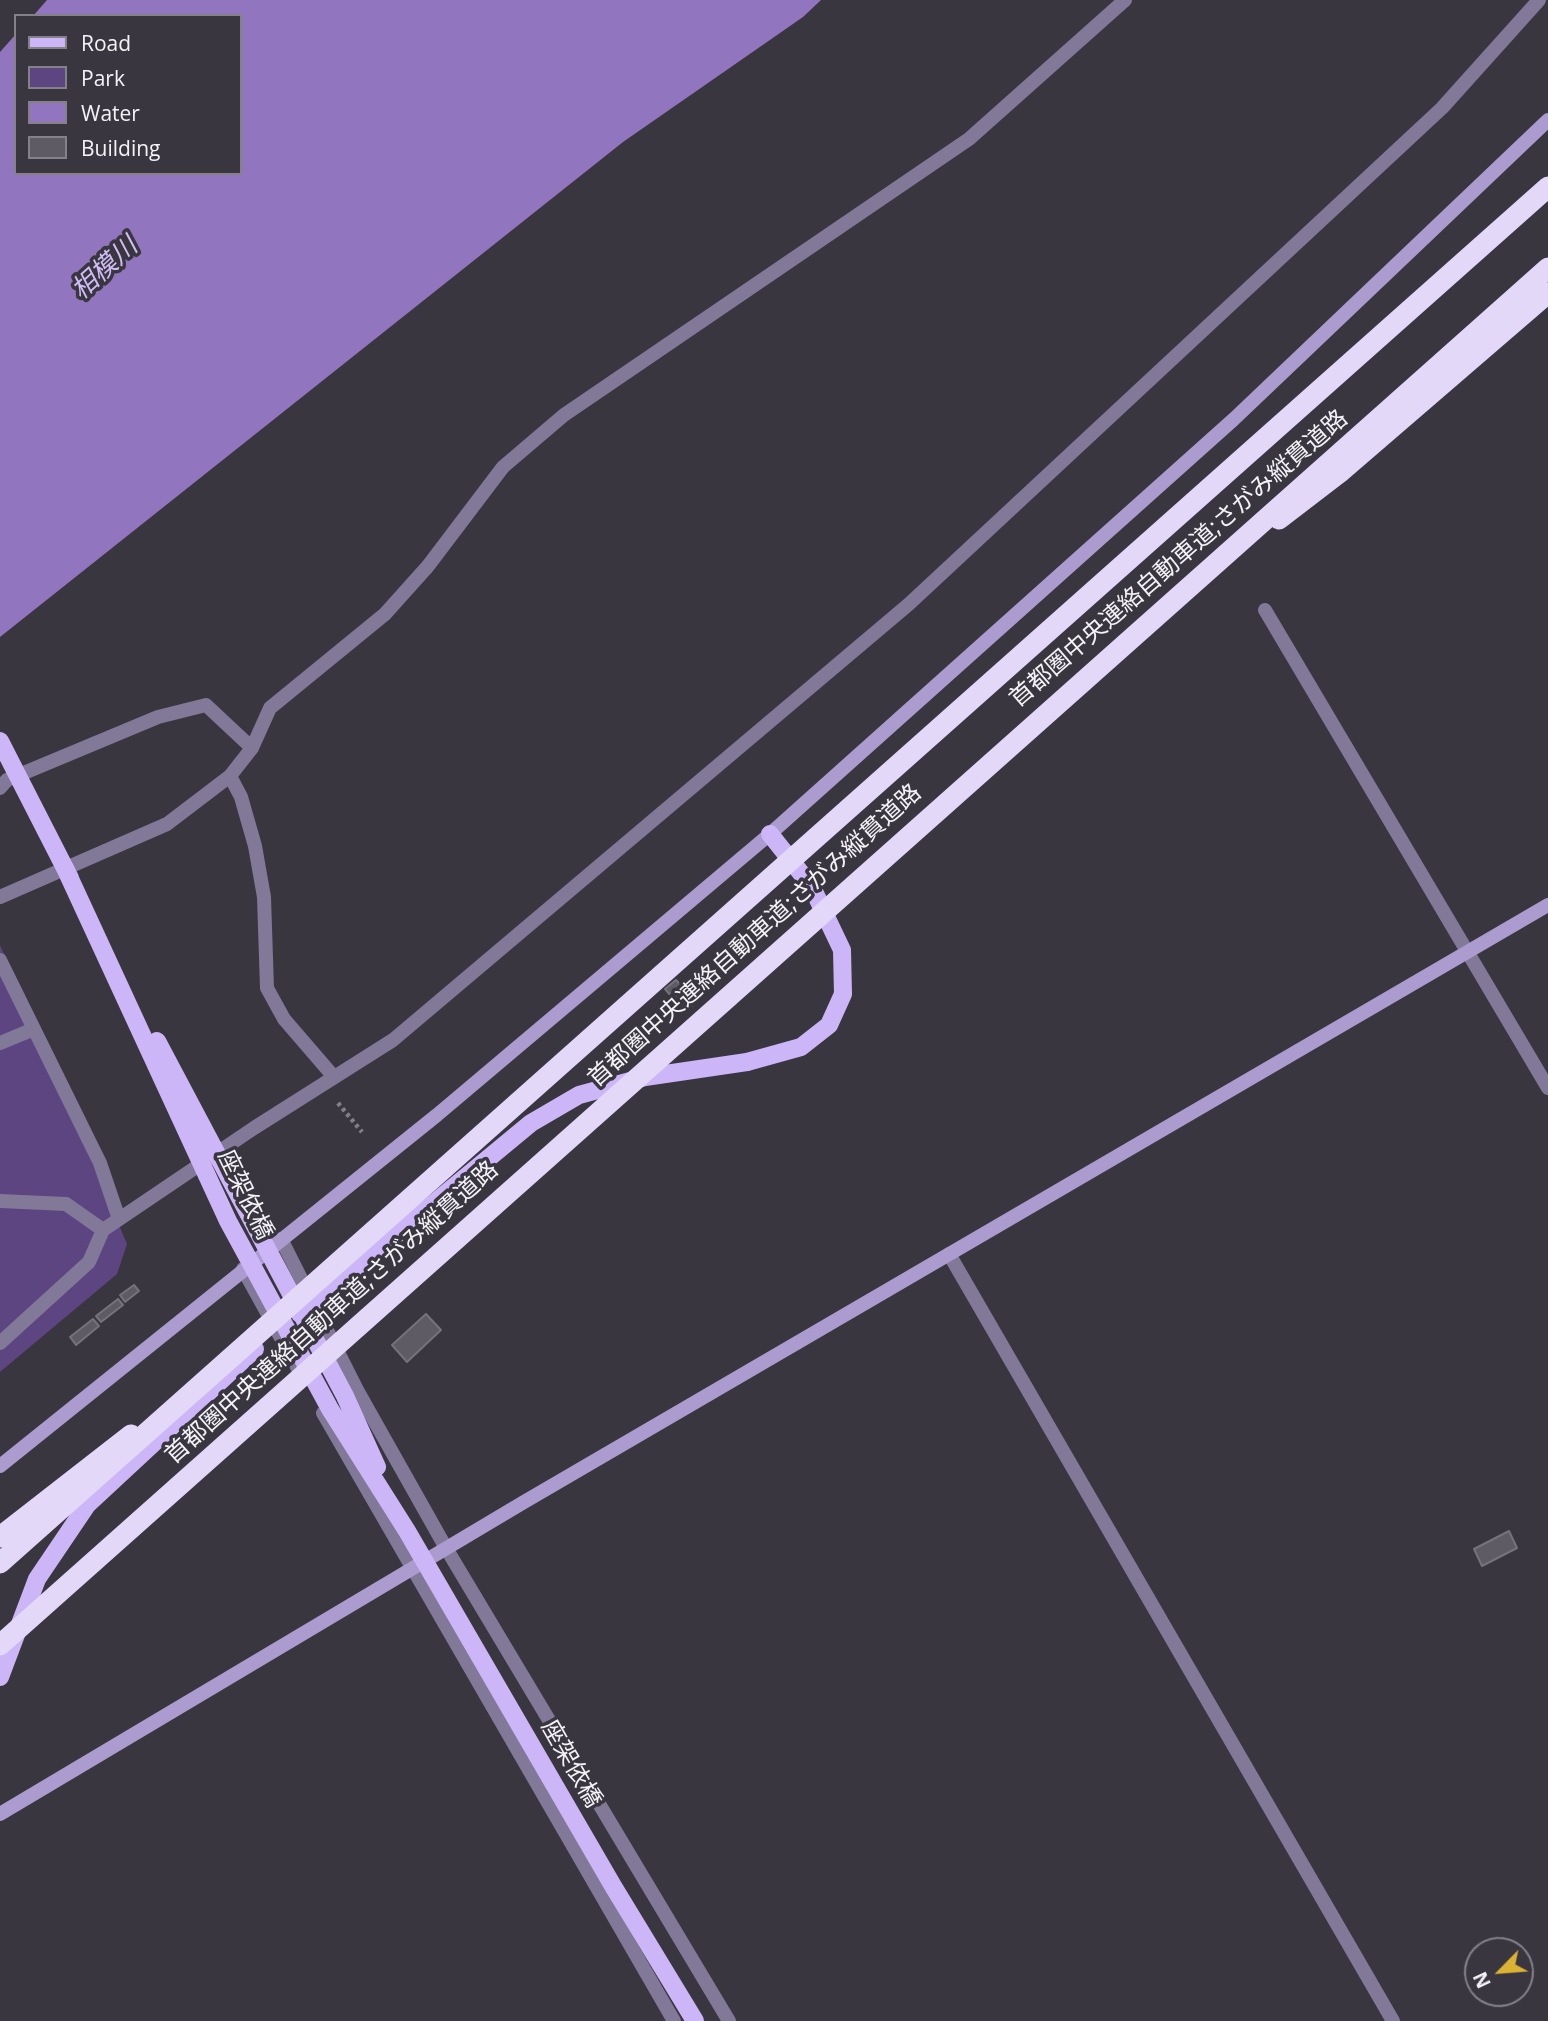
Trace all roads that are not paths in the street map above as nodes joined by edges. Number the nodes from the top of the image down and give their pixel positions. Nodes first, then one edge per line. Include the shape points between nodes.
1 (1125, 0) edge
2 (1539, 0) edge
3 (1548, 120) edge
4 (1548, 187) edge
5 (1548, 268) edge
6 (1548, 293) edge
7 (1181, 593) junction
8 (1265, 610) dead end
9 (0, 741) edge
10 (252, 748) junction
11 (230, 776) junction
12 (0, 788) edge
13 (770, 834) junction
14 (65, 868) junction
15 (0, 897) edge
16 (1548, 905) edge
17 (1468, 953) junction
18 (0, 960) edge
19 (34, 1028) junction
20 (0, 1043) edge
21 (329, 1081) junction
22 (1548, 1088) edge
23 (0, 1200) edge
24 (119, 1219) junction
25 (103, 1230) junction
26 (281, 1239) junction
27 (949, 1254) junction
28 (243, 1269) junction
29 (300, 1314) junction
30 (285, 1324) junction
31 (0, 1343) edge
32 (222, 1365) junction
33 (0, 1466) edge
34 (143, 1516) junction
35 (407, 1531) junction
36 (0, 1537) edge
37 (446, 1548) junction
38 (0, 1563) edge
39 (412, 1569) junction
40 (0, 1645) edge
41 (0, 1660) edge
42 (0, 1677) edge
43 (0, 1814) edge
44 (674, 2021) edge
45 (695, 2021) edge
46 (729, 2021) edge
47 (1393, 2021) edge

1 - 10 street via 969,138 554,424 503,467 385,614 270,708
2 - 21 street via 1442,108 909,604 393,1040
3 - 13 street via 1234,419
4 - 32 highway, 首都圏中央連絡自動車道;さがみ縦貫道路, bridge
5 - 7 highway, 首都圏中央連絡自動車道;さがみ縦貫道路, bridge
6 - 7 highway, bridge via 1339,473
7 - 34 highway, 首都圏中央連絡自動車道;さがみ縦貫道路, bridge
8 - 17 street
9 - 14 main road, 座架依橋, bridge
10 - 11 street
10 - 12 street via 206,705 158,717 7,780
11 - 15 street via 167,824
11 - 21 street via 255,846 264,897 267,988
13 - 26 street via 437,1115
13 - 29 main road, bridge via 812,887 842,950 843,994 829,1025 801,1048 747,1062 645,1077 579,1095 531,1123
14 - 29 main road, 座架依橋, bridge
14 - 30 main road, 座架依橋, bridge via 228,1221
16 - 17 street
17 - 22 street
17 - 27 street
18 - 19 street
19 - 20 street
19 - 24 street via 100,1163
21 - 24 street
23 - 25 street via 66,1204
24 - 25 street
25 - 31 street via 89,1262
26 - 28 street
26 - 37 street via 357,1390
27 - 37 street
27 - 47 street
28 - 33 street
28 - 39 street
29 - 35 main road, 座架依橋, bridge via 345,1396
30 - 35 main road, 座架依橋, bridge via 330,1409
30 - 42 main road, bridge via 87,1505 37,1579
32 - 36 highway, bridge
32 - 38 highway, 首都圏中央連絡自動車道;さがみ縦貫道路, bridge
34 - 40 highway, 首都圏中央連絡自動車道;さがみ縦貫道路, bridge
34 - 41 highway, bridge
35 - 45 main road, 座架依橋, bridge
37 - 39 street
37 - 46 street
39 - 43 street
39 - 44 street

